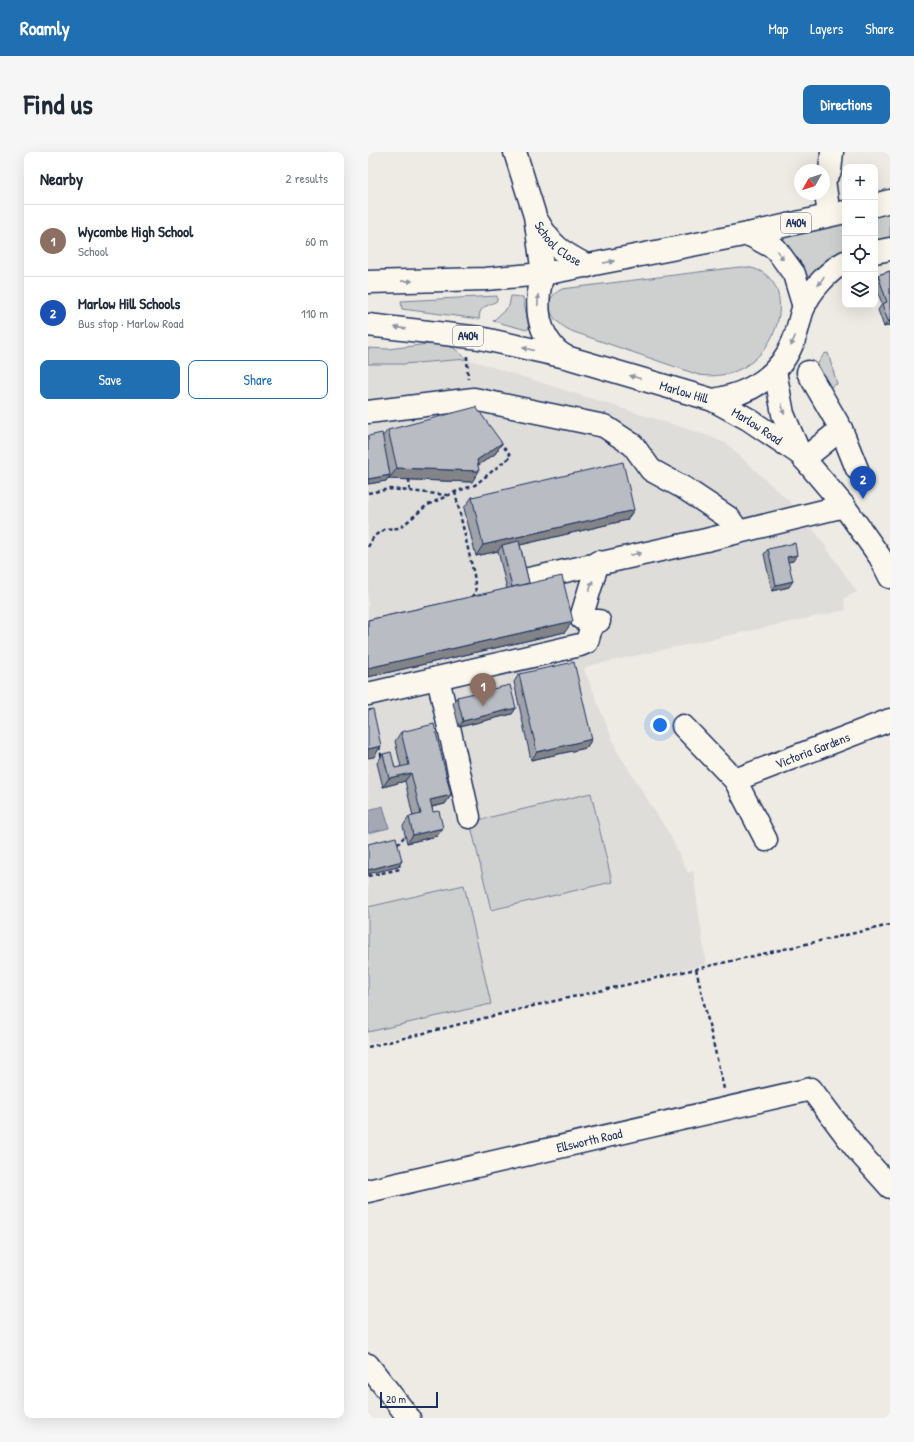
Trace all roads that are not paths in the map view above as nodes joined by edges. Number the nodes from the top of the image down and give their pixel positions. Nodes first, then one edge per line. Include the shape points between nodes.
1 (515, 152) edge
2 (832, 152) edge
3 (890, 201) edge
4 (878, 204) edge
5 (837, 213) edge
6 (535, 216) junction
7 (748, 234) junction
8 (890, 249) edge
9 (878, 251) edge
10 (842, 264) edge
11 (588, 266) junction
12 (543, 274) junction
13 (368, 282) edge
14 (804, 307) junction
15 (368, 325) edge
16 (566, 357) junction
17 (775, 371) junction
18 (808, 372) dead end
19 (713, 400) junction
20 (368, 412) edge
21 (841, 429) junction
22 (802, 457) junction
23 (857, 469) dead end
24 (844, 506) junction
25 (738, 531) junction
26 (598, 562) junction
27 (890, 577) edge
28 (529, 579) edge
29 (438, 678) junction
30 (368, 694) edge
31 (890, 720) edge
32 (683, 726) dead end
33 (735, 780) junction
34 (469, 817) dead end
35 (766, 840) dead end
36 (890, 1187) edge
37 (368, 1191) edge
38 (368, 1365) edge
39 (409, 1418) edge

1 - 6 street, School Close
2 - 5 street via 830,171 824,180
3 - 4 street
5 - 7 street, A404
6 - 11 street, School Close via 562,253
6 - 12 street, School Close
11 -> 7 street
7 -> 14 street via 776,249 794,274
8 - 9 street
10 -> 14 street, Marlow Hill via 825,276
11 - 12 street
13 -> 12 street via 485,279
16 -> 12 street, Marlow Hill via 552,346 543,332 538,306 538,291
14 -> 17 street, Marlow Hill via 793,343
16 -> 15 street, Marlow Hill / A404 via 474,337
19 -> 16 street, Marlow Hill
17 - 19 street, Marlow Hill via 749,390
17 -> 22 street, Marlow Road via 783,414
18 - 21 street
19 - 22 street, Marlow Road via 748,419
20 - 25 street via 469,399 604,426 633,445 651,470 729,518
21 - 22 street
21 - 23 street
22 - 24 street, Marlow Road
24 - 25 street
24 - 27 street, Marlow Road via 880,557
26 -> 25 street via 703,547
26 - 28 street
29 -> 26 street via 587,642
29 - 30 street
29 - 34 street
31 - 33 street, Victoria Gardens
32 - 33 street
33 - 35 street
36 - 37 street, Ellsworth Road via 857,1150 811,1088
38 - 39 street

